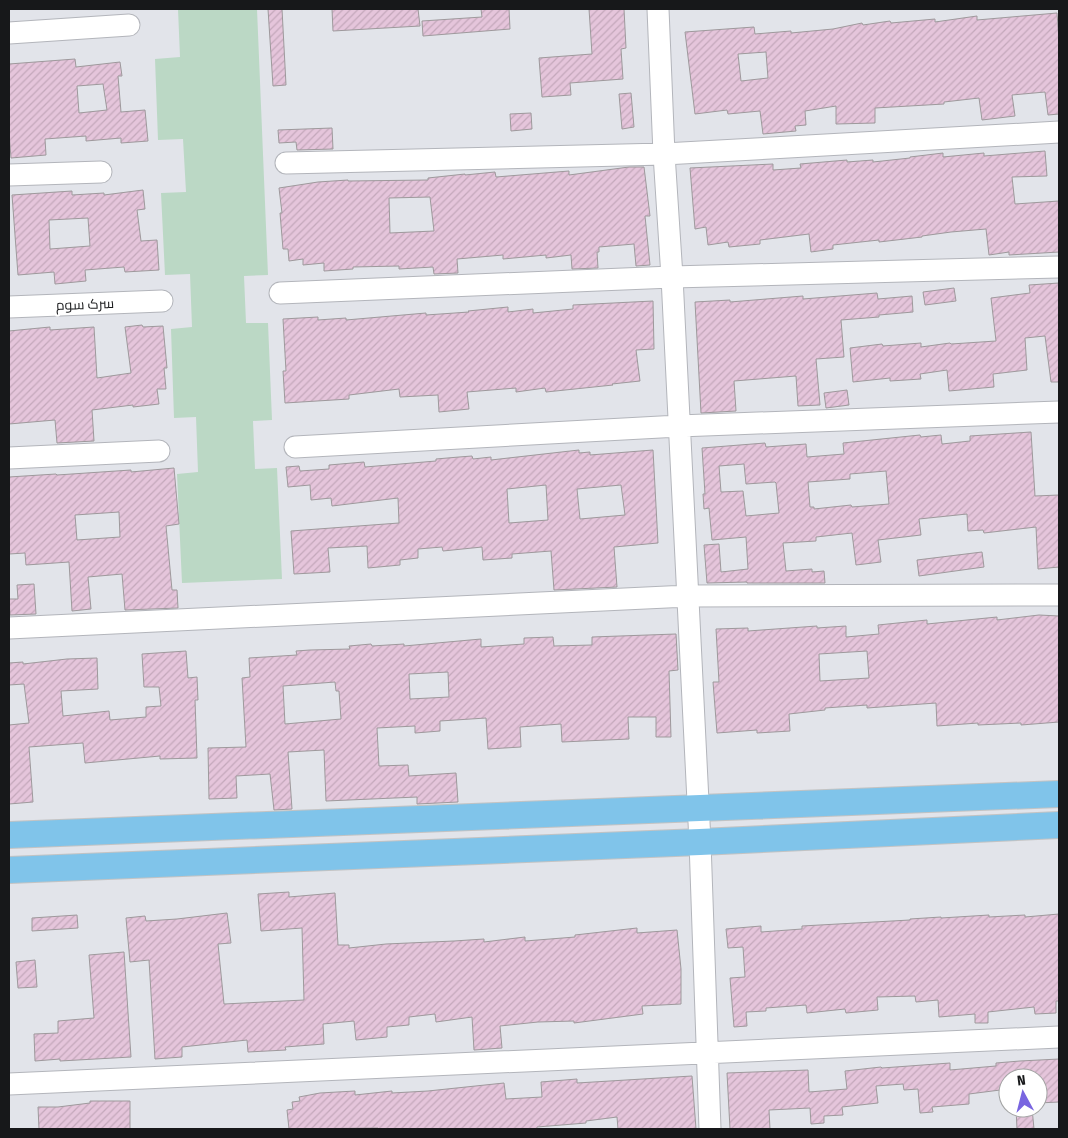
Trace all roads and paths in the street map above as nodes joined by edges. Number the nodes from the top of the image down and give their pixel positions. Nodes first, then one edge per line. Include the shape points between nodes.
1 (658, 9) edge
2 (128, 25) dead end
3 (9, 33) edge
4 (1059, 132) edge
5 (664, 154) junction
6 (286, 163) dead end
7 (101, 172) dead end
8 (9, 175) edge
9 (1059, 267) edge
10 (672, 278) junction
11 (280, 293) dead end
12 (162, 301) dead end
13 (9, 307) edge
14 (1059, 412) edge
15 (679, 426) junction
16 (295, 447) dead end
17 (159, 451) dead end
18 (9, 458) edge
19 (1059, 595) edge
20 (688, 596) junction
21 (9, 628) edge
22 (1059, 794) edge
23 (698, 809) junction
24 (1059, 825) edge
25 (104, 832) junction
26 (40, 834) junction
27 (9, 835) edge
28 (700, 842) junction
29 (107, 866) junction
30 (42, 869) junction
31 (9, 870) edge
32 (1059, 1037) edge
33 (708, 1052) junction
34 (9, 1084) edge
35 (710, 1129) edge

1 - 5 street
2 - 3 street
4 - 5 street
5 - 6 street
5 - 10 street
7 - 8 street
9 - 10 street
10 - 11 street
10 - 15 street
12 - 13 street, سرک سوم
14 - 15 street
15 - 16 street
15 - 20 street
17 - 18 street
19 - 20 street
20 - 21 street
20 - 23 street
22 - 23 main road
23 - 25 main road
23 - 28 street
24 - 28 main road
25 - 26 main road
25 - 29 main road
26 - 27 main road
26 - 30 main road
28 - 29 main road
28 - 33 street
29 - 30 main road
30 - 31 main road
32 - 33 street
33 - 34 street
33 - 35 street

